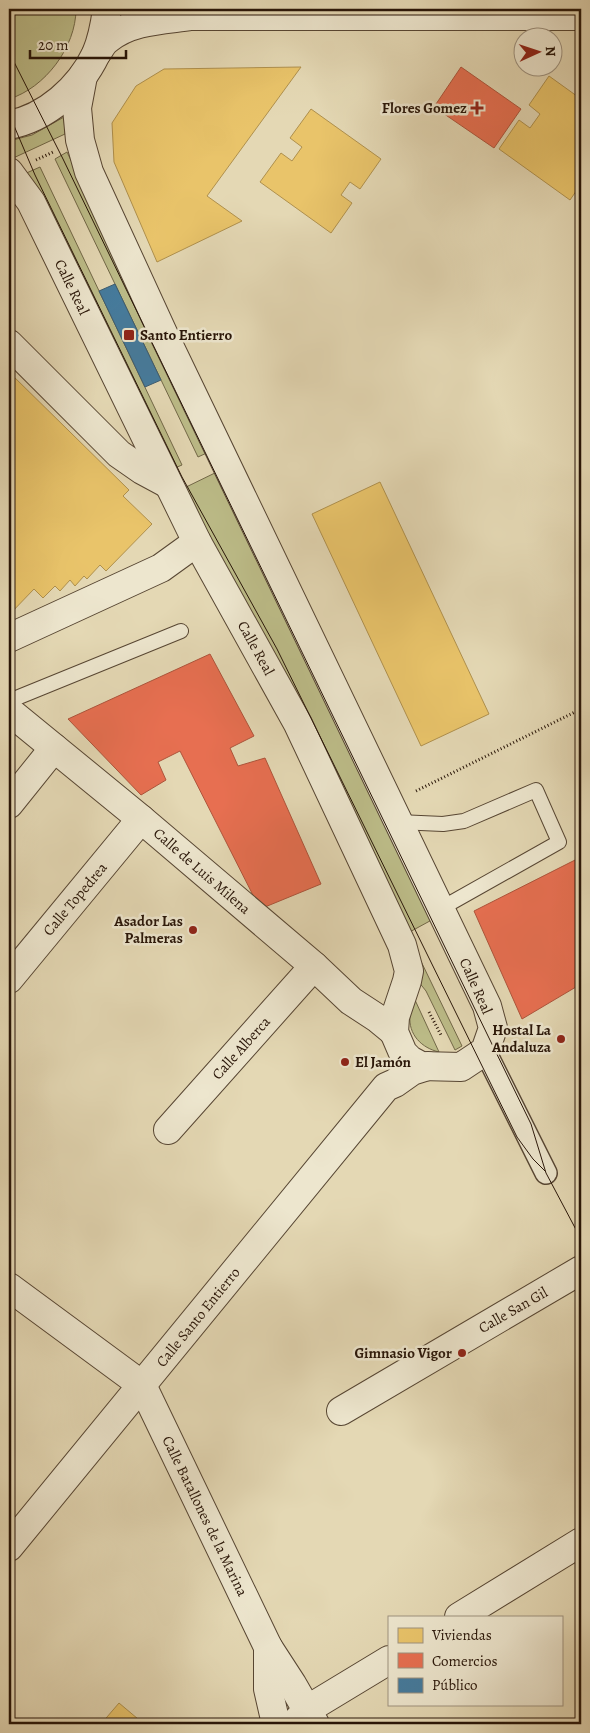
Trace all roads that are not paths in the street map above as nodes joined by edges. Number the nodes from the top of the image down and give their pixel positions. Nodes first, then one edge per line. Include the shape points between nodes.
1 (107, 9) edge
2 (581, 16) edge
3 (90, 65) junction
4 (9, 125) edge
5 (9, 173) edge
6 (9, 344) edge
7 (168, 484) junction
8 (197, 542) junction
9 (181, 631) dead end
10 (9, 638) edge
11 (9, 701) edge
12 (9, 711) edge
13 (54, 748) junction
14 (9, 804) edge
15 (394, 813) junction
16 (141, 819) junction
17 (440, 909) junction
18 (314, 966) junction
19 (9, 979) edge
20 (351, 1001) junction
21 (398, 1005) junction
22 (396, 1037) junction
23 (485, 1051) junction
24 (428, 1066) junction
25 (386, 1087) junction
26 (168, 1130) dead end
27 (546, 1173) dead end
28 (581, 1270) edge
29 (9, 1287) edge
30 (142, 1385) junction
31 (341, 1411) dead end
32 (13, 1533) edge
33 (581, 1542) edge
34 (462, 1616) edge
35 (268, 1647) junction
36 (388, 1661) edge
37 (306, 1719) edge
38 (276, 1724) edge

1 - 3 street, Calle Real via 103,32
2 - 3 street via 191,16 150,21 125,29 108,39
3 - 4 street via 71,90 56,103 40,114
3 - 15 street, Calle Real via 77,108 80,140 89,172
5 - 7 street, Calle Real via 31,202
6 - 7 street via 118,454
7 - 8 street, Calle Real
8 - 10 street via 162,568
8 - 21 street, Calle Real via 298,724 402,945 409,972
9 - 11 lane
12 - 13 street, Calle de Luis Milena
13 - 14 street
13 - 16 street, Calle de Luis Milena
15 - 17 street, Calle Real
15 - 17 lane via 443,824 464,821 536,790 559,842
16 - 18 street, Calle de Luis Milena
16 - 19 street, Calle Topedrea
17 - 23 street, Calle Real via 487,1006 493,1028
18 - 20 street, Calle de Luis Milena
18 - 26 street, Calle Alberca
20 - 21 street via 376,1006
20 - 22 street, Calle de Luis Milena via 378,1018
21 - 22 street, Calle Real
22 - 24 street via 410,1060
22 - 25 street, Calle Real via 396,1057 386,1077
23 - 24 street via 461,1068
23 - 27 street
24 - 25 street via 412,1071
25 - 30 street, Calle Santo Entierro
28 - 31 street, Calle San Gil
29 - 30 street
30 - 32 street, Calle Santo Entierro
30 - 35 street, Calle Batallones de la Marina
33 - 34 street
35 - 37 street, Calle Batallones de la Marina
35 - 38 street via 268,1689
36 - 37 street

